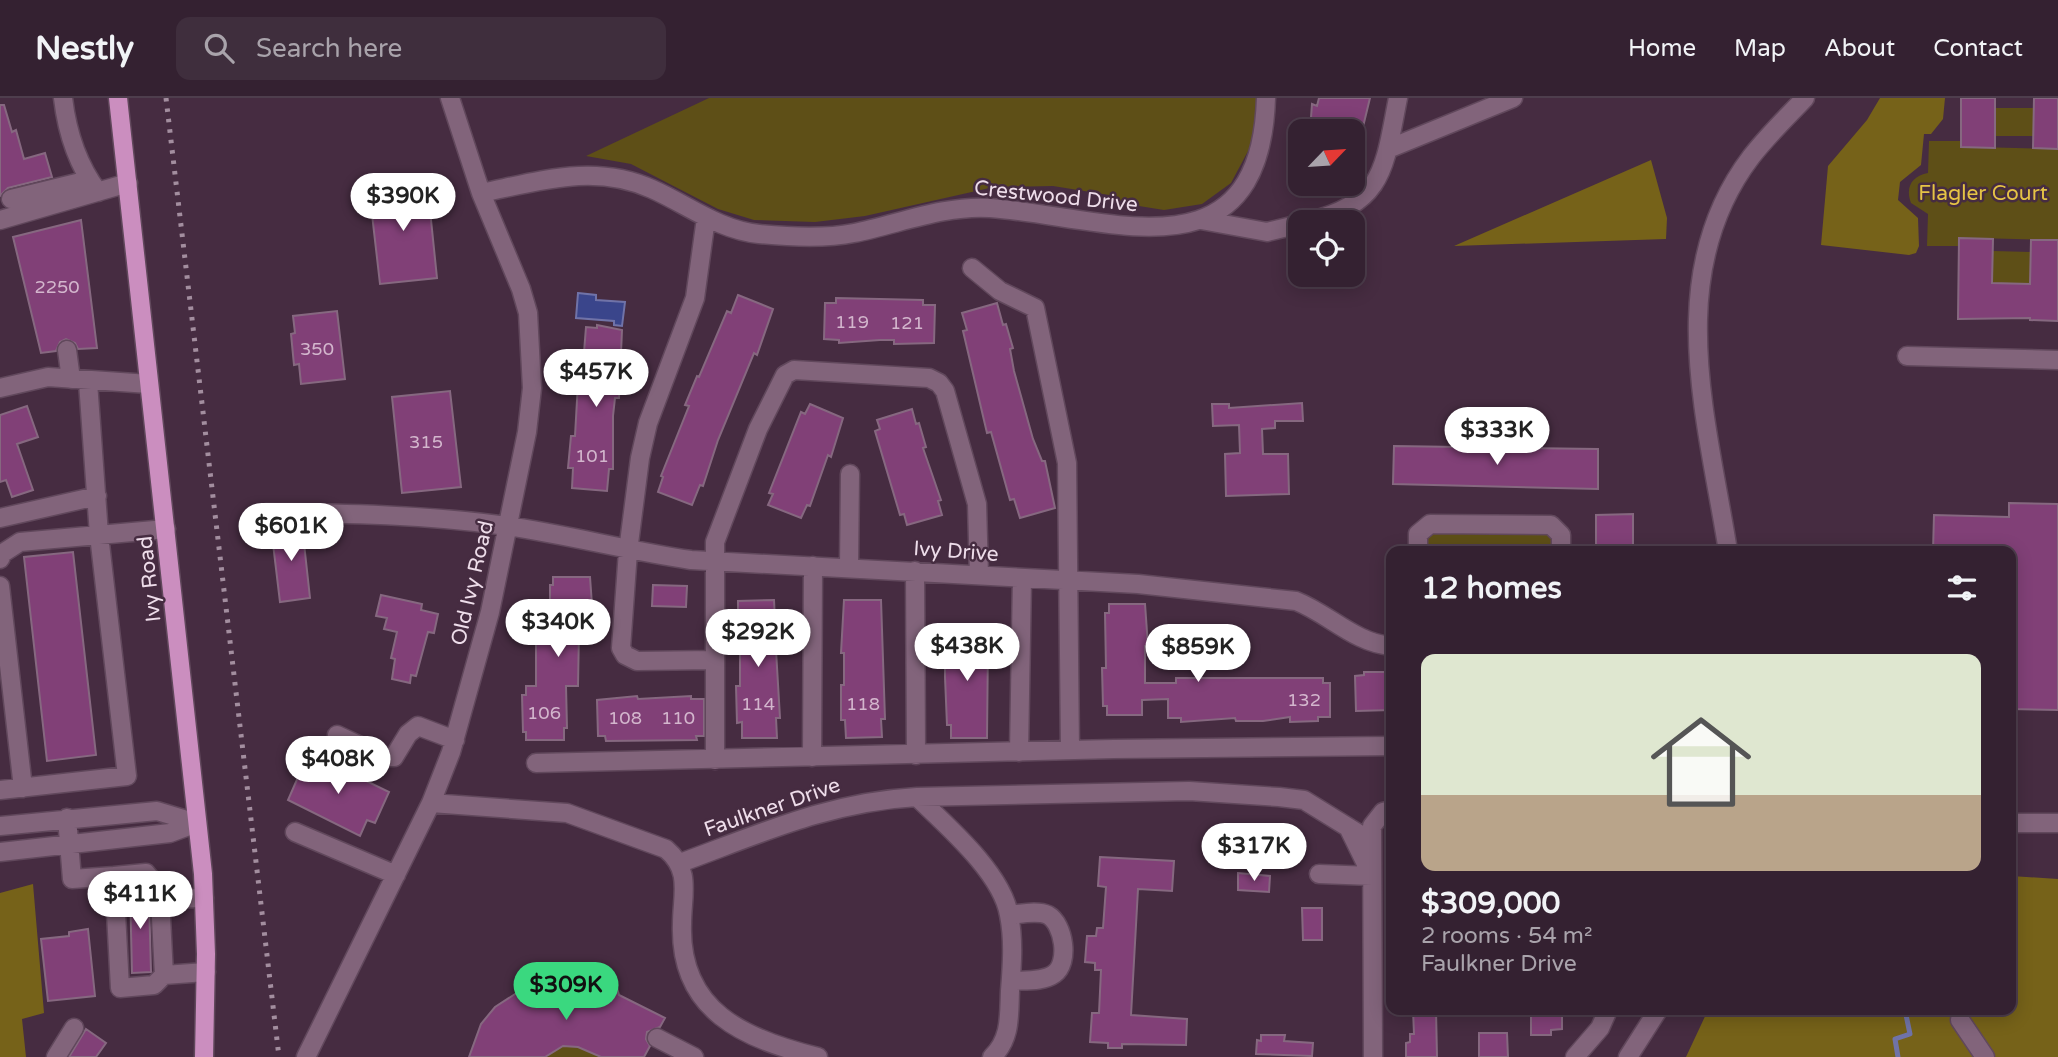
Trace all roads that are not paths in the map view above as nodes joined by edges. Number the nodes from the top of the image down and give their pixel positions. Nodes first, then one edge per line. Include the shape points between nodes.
1 (63, 98) edge
2 (118, 98) edge
3 (450, 98) edge
4 (1266, 98) edge
5 (1398, 98) edge
6 (1513, 98) edge
7 (1805, 98) edge
8 (1388, 149) junction
9 (128, 183) junction
10 (93, 186) junction
11 (481, 193) junction
12 (11, 200) dead end
13 (1344, 210) edge
14 (706, 218) junction
15 (0, 220) edge
16 (1201, 220) junction
17 (1288, 227) edge
18 (972, 268) dead end
19 (67, 350) dead end
20 (1907, 356) dead end
21 (2058, 360) edge
22 (80, 380) junction
23 (149, 384) junction
24 (0, 388) edge
25 (850, 474) dead end
26 (97, 496) junction
27 (266, 513) dead end
28 (0, 518) edge
29 (508, 526) junction
30 (166, 528) junction
31 (99, 535) junction
32 (1418, 546) edge
33 (1561, 546) edge
34 (1727, 546) edge
35 (628, 551) junction
36 (0, 559) edge
37 (713, 561) junction
38 (813, 566) junction
39 (849, 567) junction
40 (915, 571) junction
41 (979, 575) junction
42 (1022, 578) junction
43 (1066, 581) junction
44 (0, 586) edge
45 (1386, 645) edge
46 (713, 660) junction
47 (337, 735) dead end
48 (455, 740) junction
49 (1386, 746) edge
50 (1070, 750) junction
51 (1019, 752) junction
52 (916, 755) junction
53 (812, 757) junction
54 (715, 760) junction
55 (536, 763) dead end
56 (23, 788) junction
57 (0, 790) edge
58 (917, 797) junction
59 (431, 803) junction
60 (1386, 813) edge
61 (67, 818) junction
62 (197, 823) junction
63 (1346, 823) junction
64 (2016, 823) edge
65 (2058, 823) edge
66 (0, 826) edge
67 (295, 832) dead end
68 (1372, 842) junction
69 (69, 846) junction
70 (0, 852) edge
71 (680, 863) junction
72 (1319, 874) dead end
73 (396, 875) junction
74 (114, 876) junction
75 (1372, 876) junction
76 (204, 898) junction
77 (160, 899) junction
78 (1009, 915) junction
79 (206, 972) junction
80 (164, 975) junction
81 (1011, 981) junction
82 (1606, 1015) edge
83 (1655, 1015) edge
84 (1960, 1020) dead end
85 (74, 1028) dead end
86 (657, 1038) dead end
87 (56, 1057) edge
88 (204, 1057) edge
89 (306, 1057) edge
90 (694, 1057) edge
91 (818, 1057) edge
92 (992, 1057) edge
93 (1373, 1057) edge
94 (1575, 1057) edge
95 (1628, 1057) edge
96 (1985, 1057) edge

1 - 10 street via 72,142
2 - 9 main road, Ivy Road
3 - 11 street, Old Ivy Road
4 - 16 street, Crestwood Drive via 1264,135 1245,183 1228,204
5 - 8 street
6 - 8 street
7 - 34 street via 1750,158 1730,190 1702,269 1696,307 1698,357
8 - 13 street via 1375,183 1362,200
9 - 10 street
9 - 23 main road, Ivy Road
10 - 12 street
10 - 15 street
11 - 14 street, Crestwood Drive via 567,176 606,174 654,190
11 - 29 street, Old Ivy Road via 522,289 532,346 527,432
14 - 16 street, Crestwood Drive via 757,234 821,236 972,208 1146,228 1178,227
14 - 35 street via 695,298 648,423
16 - 17 street via 1267,232
18 - 43 street via 1000,291 1035,308 1067,463
19 - 22 street
20 - 21 street
22 - 23 street
22 - 24 street via 48,377
22 - 26 street
23 - 30 main road, Ivy Road
25 - 39 street
26 - 28 street
26 - 31 street
27 - 29 street, Ivy Drive via 369,513
29 - 35 street, Ivy Drive
29 - 48 street, Old Ivy Road
30 - 31 street
30 - 62 main road, Ivy Road
31 - 36 street via 20,542
31 - 56 street via 127,776
32 - 33 street via 1423,527 1443,524 1550,525 1561,535
35 - 37 street, Ivy Drive
35 - 46 street via 621,648 625,655 637,661
37 - 38 street, Ivy Drive
37 - 41 street via 715,542 758,429 785,375 794,369 929,377 940,383 977,504
37 - 46 street
38 - 39 street, Ivy Drive
38 - 53 street
39 - 40 street, Ivy Drive
40 - 41 street, Ivy Drive
40 - 52 street
41 - 42 street, Ivy Drive
42 - 43 street, Ivy Drive
42 - 51 street
43 - 45 street, Ivy Drive via 1296,601 1362,639
43 - 50 street
44 - 56 street
46 - 54 street
47 - 48 street via 384,757 394,757 418,726
48 - 59 street, Old Ivy Road
49 - 50 street
50 - 51 street
51 - 52 street
52 - 53 street
53 - 54 street
54 - 55 street
56 - 57 street
58 - 63 street, Faulkner Drive via 1189,791 1304,800
58 - 71 street, Faulkner Drive via 825,810
58 - 78 street via 994,881
59 - 71 street via 567,813 666,849
59 - 73 street, Old Ivy Road
60 - 68 street via 1375,819
61 - 62 street via 157,811
61 - 66 street
61 - 69 street
62 - 69 street via 170,833
62 - 76 main road, Ivy Road
63 - 68 street, Faulkner Drive
63 - 75 street
64 - 65 street
67 - 73 street
68 - 75 street
69 - 70 street
69 - 74 street via 72,878
71 - 91 street via 685,887 683,959 698,994 725,1021 764,1040
72 - 75 street
73 - 89 street, Old Ivy Road
74 - 77 street via 146,873 157,886
74 - 80 street via 120,988 154,985
75 - 93 street
76 - 77 street
76 - 79 main road, Ivy Road
77 - 80 street
78 - 81 street
78 - 81 street via 1049,916 1062,939 1061,968 1055,974
79 - 80 street
79 - 88 main road, Ivy Road
81 - 92 street via 1008,1030
82 - 94 street
83 - 95 street
84 - 96 street
85 - 87 street
86 - 90 street

